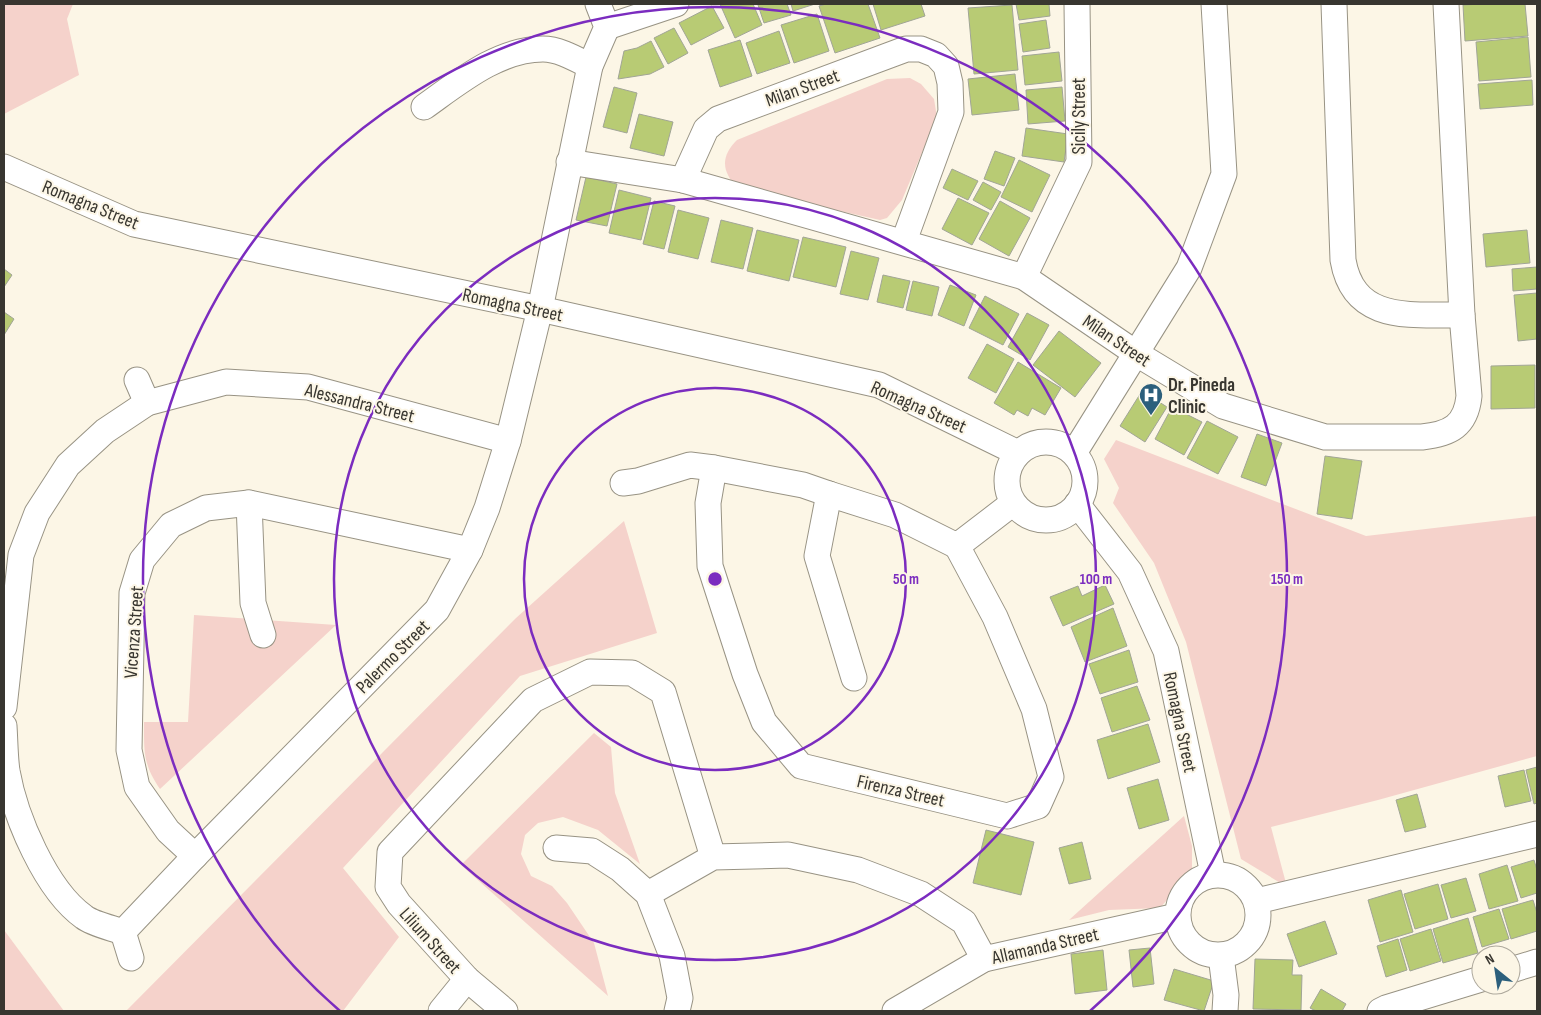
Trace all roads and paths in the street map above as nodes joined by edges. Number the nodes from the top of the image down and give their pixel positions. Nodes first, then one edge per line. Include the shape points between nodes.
1 (598, 4) edge
2 (676, 4) edge
3 (1077, 4) edge
4 (1214, 4) edge
5 (1334, 4) edge
6 (1446, 4) edge
7 (607, 27) junction
8 (590, 66) junction
9 (424, 107) dead end
10 (569, 162) junction
11 (4, 167) edge
12 (683, 180) junction
13 (904, 241) junction
14 (1024, 277) junction
15 (540, 309) junction
16 (1462, 315) junction
17 (1137, 354) junction
18 (137, 380) dead end
19 (147, 403) junction
20 (508, 441) junction
21 (1018, 453) junction
22 (1074, 453) junction
23 (714, 468) junction
24 (623, 483) dead end
25 (829, 494) junction
26 (249, 503) junction
27 (1013, 503) junction
28 (1077, 504) junction
29 (956, 546) junction
30 (470, 550) junction
31 (263, 635) dead end
32 (854, 678) dead end
33 (4, 707) edge
34 (4, 726) edge
35 (1537, 834) edge
36 (556, 848) dead end
37 (195, 856) junction
38 (713, 857) junction
39 (1212, 874) junction
40 (648, 894) junction
41 (1257, 901) junction
42 (1177, 916) junction
43 (123, 932) junction
44 (1221, 956) junction
45 (131, 958) dead end
46 (984, 959) junction
47 (1537, 962) edge
48 (1521, 967) edge
49 (466, 979) junction
50 (1471, 982) edge
51 (441, 1011) edge
52 (505, 1011) edge
53 (677, 1011) edge
54 (895, 1011) edge
55 (1224, 1011) edge
56 (1380, 1011) edge

1 - 7 street
2 - 7 street
3 - 14 street, Sicily Street via 1078,162
4 - 17 street via 1224,174 1189,268
5 - 16 street via 1345,273 1358,295 1378,309 1396,313
6 - 16 street, Milan Street
7 - 8 street, Palermo Street
8 - 9 street via 566,54 544,49 518,52 491,62
8 - 10 street, Palermo Street
10 - 12 street, Milan Street
10 - 15 street, Palermo Street
11 - 15 street, Romagna Street via 134,224
12 - 13 street, Milan Street
12 - 13 street, Milan Street via 706,129 718,119 906,49 921,49 936,55 946,66 950,83 950,112
13 - 14 street, Milan Street
14 - 17 street, Milan Street
15 - 20 street, Palermo Street
15 - 21 street, Romagna Street via 879,385
16 - 17 street, Milan Street via 1468,407 1457,426 1448,432 1422,437 1325,437 1223,406
17 - 22 street
18 - 19 street
19 - 20 street, Alessandra Street via 226,382 308,387
19 - 33 street, Alessandra Street via 105,431 68,464 37,513 21,555
20 - 30 street, Palermo Street
21 - 22 street via 1040,442 1052,442
21 - 27 street via 1006,483
22 - 28 street via 1084,472 1085,483
23 - 24 street via 690,465
23 - 25 street via 803,485
23 - 29 street, Firenza Street via 708,503 710,566 764,722 801,766 1007,816 1038,806 1051,777 1034,709 995,618
25 - 29 street via 895,515
25 - 32 street via 817,556
26 - 30 street, Vicenza Street
26 - 31 street via 253,602
26 - 37 street, Vicenza Street via 206,508 171,524 142,560 132,594 129,750 137,787 168,831
27 - 28 street via 1033,518 1045,520 1057,518
27 - 29 street
28 - 39 street, Romagna Street via 1130,572 1166,650
30 - 37 street, Palermo Street via 437,610
34 - 43 street via 7,771 17,811 36,855 56,889 85,918
35 - 41 street
36 - 40 street via 592,851 620,869
37 - 43 street, Palermo Street
38 - 40 street
38 - 46 street via 788,855 858,870 921,894 964,922
38 - 49 street, Lilium Street via 663,692 632,673 590,672 533,700 390,852 388,887 399,904
39 - 41 street via 1239,880
39 - 42 street via 1194,882 1182,897
40 - 53 street via 672,956 680,998
41 - 44 street via 1258,925 1253,936 1244,946
42 - 44 street via 1181,932 1191,945 1205,953
42 - 46 street, Allamanda Street
43 - 45 street
44 - 55 street via 1226,995
46 - 54 street, Allamanda Street
47 - 48 street
49 - 51 street
49 - 52 street, Lilium Street
50 - 56 street

